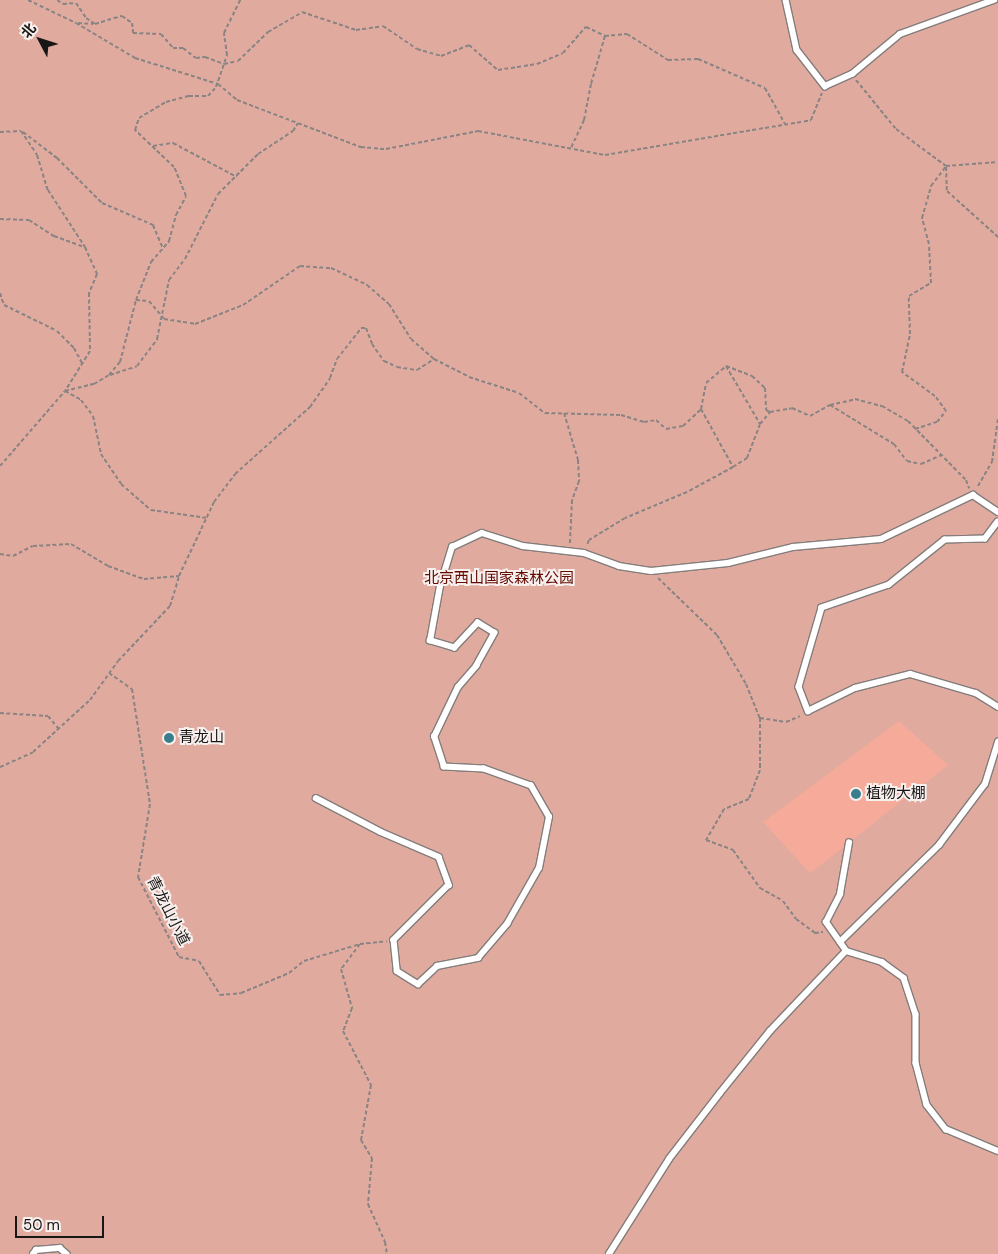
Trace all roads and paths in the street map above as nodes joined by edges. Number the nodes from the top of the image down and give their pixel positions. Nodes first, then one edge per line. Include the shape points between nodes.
1 (28, 0) edge
2 (57, 0) edge
3 (240, 0) edge
4 (786, 0) edge
5 (994, 0) edge
6 (76, 23) junction
7 (95, 24) junction
8 (606, 36) junction
9 (224, 64) junction
10 (852, 74) junction
11 (218, 84) junction
12 (825, 86) junction
13 (298, 123) junction
14 (785, 124) junction
15 (21, 131) junction
16 (0, 132) edge
17 (152, 147) junction
18 (571, 149) junction
19 (998, 162) edge
20 (946, 166) junction
21 (237, 177) junction
22 (0, 219) edge
23 (998, 237) edge
24 (85, 247) junction
25 (164, 248) junction
26 (0, 293) edge
27 (136, 300) junction
28 (164, 319) junction
29 (434, 359) junction
30 (82, 364) junction
31 (726, 366) junction
32 (109, 375) junction
33 (65, 391) junction
34 (830, 406) junction
35 (702, 409) junction
36 (770, 412) junction
37 (564, 413) junction
38 (998, 419) edge
39 (760, 424) junction
40 (915, 429) junction
41 (940, 455) junction
42 (0, 466) edge
43 (733, 467) junction
44 (972, 495) junction
45 (998, 512) edge
46 (207, 518) junction
47 (998, 522) edge
48 (570, 552) junction
49 (584, 553) junction
50 (0, 554) edge
51 (651, 571) junction
52 (179, 576) junction
53 (109, 673) junction
54 (998, 707) edge
55 (808, 711) junction
56 (0, 713) edge
57 (760, 718) junction
58 (59, 729) junction
59 (998, 742) edge
60 (0, 767) edge
61 (316, 798) dead end
62 (849, 843) dead end
63 (832, 930) junction
64 (394, 940) junction
65 (840, 942) junction
66 (360, 944) junction
67 (846, 951) junction
68 (998, 1151) edge
69 (33, 1254) edge
70 (67, 1254) edge
71 (387, 1254) edge
72 (609, 1254) edge

1 - 6 path
2 - 7 path via 63,4 76,3 86,18
3 - 9 path via 224,33 228,55
4 - 12 lane via 797,50
5 - 10 lane via 900,34
6 - 7 path
6 - 11 path via 135,58
7 - 9 path via 122,16 132,23 133,33 160,34 173,48 182,48 196,58 205,57
8 - 9 path via 586,27 563,53 537,64 498,70 469,46 441,56 417,49 383,26 356,30 302,12 268,32 238,61
8 - 14 path via 628,34 668,60 698,59 765,88
8 - 18 path via 584,120
9 - 11 path
10 - 12 lane
10 - 20 path via 896,130
11 - 13 path via 237,100
11 - 17 path via 208,96 189,96 166,102 139,118 135,130
12 - 14 path via 811,120
13 - 18 path via 361,147 386,149 478,130
13 - 21 path via 293,131 258,154
14 - 18 path via 605,155
15 - 16 path
15 - 24 path via 38,155 48,190
15 - 25 path via 57,158 102,203 153,225
17 - 21 path via 173,143
17 - 25 path via 174,167 186,196
19 - 20 path
20 - 23 path via 947,190
20 - 40 path via 931,186 922,218 931,283 909,296 910,334 902,372 936,396 946,411 937,422
21 - 28 path via 218,194 185,260 169,280
22 - 24 path via 29,220 54,236
24 - 30 path via 97,274 89,292 90,351
25 - 27 path via 151,262
26 - 30 path via 4,305 57,332 74,348
27 - 28 path via 150,301
27 - 32 path via 120,362
28 - 29 path via 195,324 243,305 300,266 331,268 367,285 389,304 412,339
28 - 32 path via 158,340 137,366
29 - 37 path via 469,377 519,393 545,413
29 - 46 path via 417,370 397,367 384,361 366,328 361,328 337,359 330,378 310,407 235,474 214,502
30 - 33 path
31 - 35 path via 706,383
31 - 36 path via 752,376 765,388 766,410
31 - 39 path
32 - 33 path via 89,386
33 - 42 path
33 - 46 path via 82,400 94,416 101,454 121,484 150,510
34 - 36 path via 810,416 792,408
34 - 40 path via 856,399 882,406
34 - 41 path via 894,444 907,461 921,464
35 - 37 path via 682,426 666,428 656,420 644,422 620,415
35 - 43 path
36 - 39 path
37 - 48 path via 578,460 579,481 572,500
38 - 44 path via 992,462
39 - 43 path via 747,458
40 - 41 path
41 - 44 path via 966,480
43 - 49 path via 687,492 625,518 589,540
44 - 45 lane
44 - 51 lane via 881,538 793,547 728,563
46 - 52 path
47 - 55 lane via 985,539 944,540 889,585 822,608 799,687
48 - 49 lane
48 - 64 lane via 523,546 482,533 452,547 440,586 430,641 455,648 478,623 494,633 476,666 458,687 434,737 444,767 484,769 531,786 549,817 540,868 507,924 478,958 437,966 418,984 398,971
49 - 51 lane via 619,566
50 - 52 path via 13,556 33,546 71,544 108,566 144,579
51 - 57 path via 717,635 746,684
52 - 53 path via 170,606
53 - 58 path via 90,700
53 - 66 path, 青龙山小道 via 132,689 150,804 138,877 179,957 199,961 220,995 241,993 290,973 304,961
54 - 55 lane via 976,693 910,674 855,688
55 - 57 path via 786,722
56 - 58 path via 48,716
57 - 63 path via 760,770 749,799 724,809 706,840 733,850 760,888 783,901 796,919 815,933
58 - 60 path via 34,752
59 - 65 lane via 985,784 939,845
61 - 64 lane via 381,832 439,857 450,885
62 - 63 lane via 840,894 826,922
63 - 65 lane
64 - 66 path, 青龙山小道
65 - 67 lane
66 - 71 path via 341,969 352,1008 343,1032 372,1085 361,1140 372,1158 368,1204
67 - 68 lane via 882,962 904,978 916,1014 916,1063 928,1105 946,1129
67 - 72 lane via 770,1031 720,1093 669,1159
69 - 70 lane via 36,1250 60,1248

